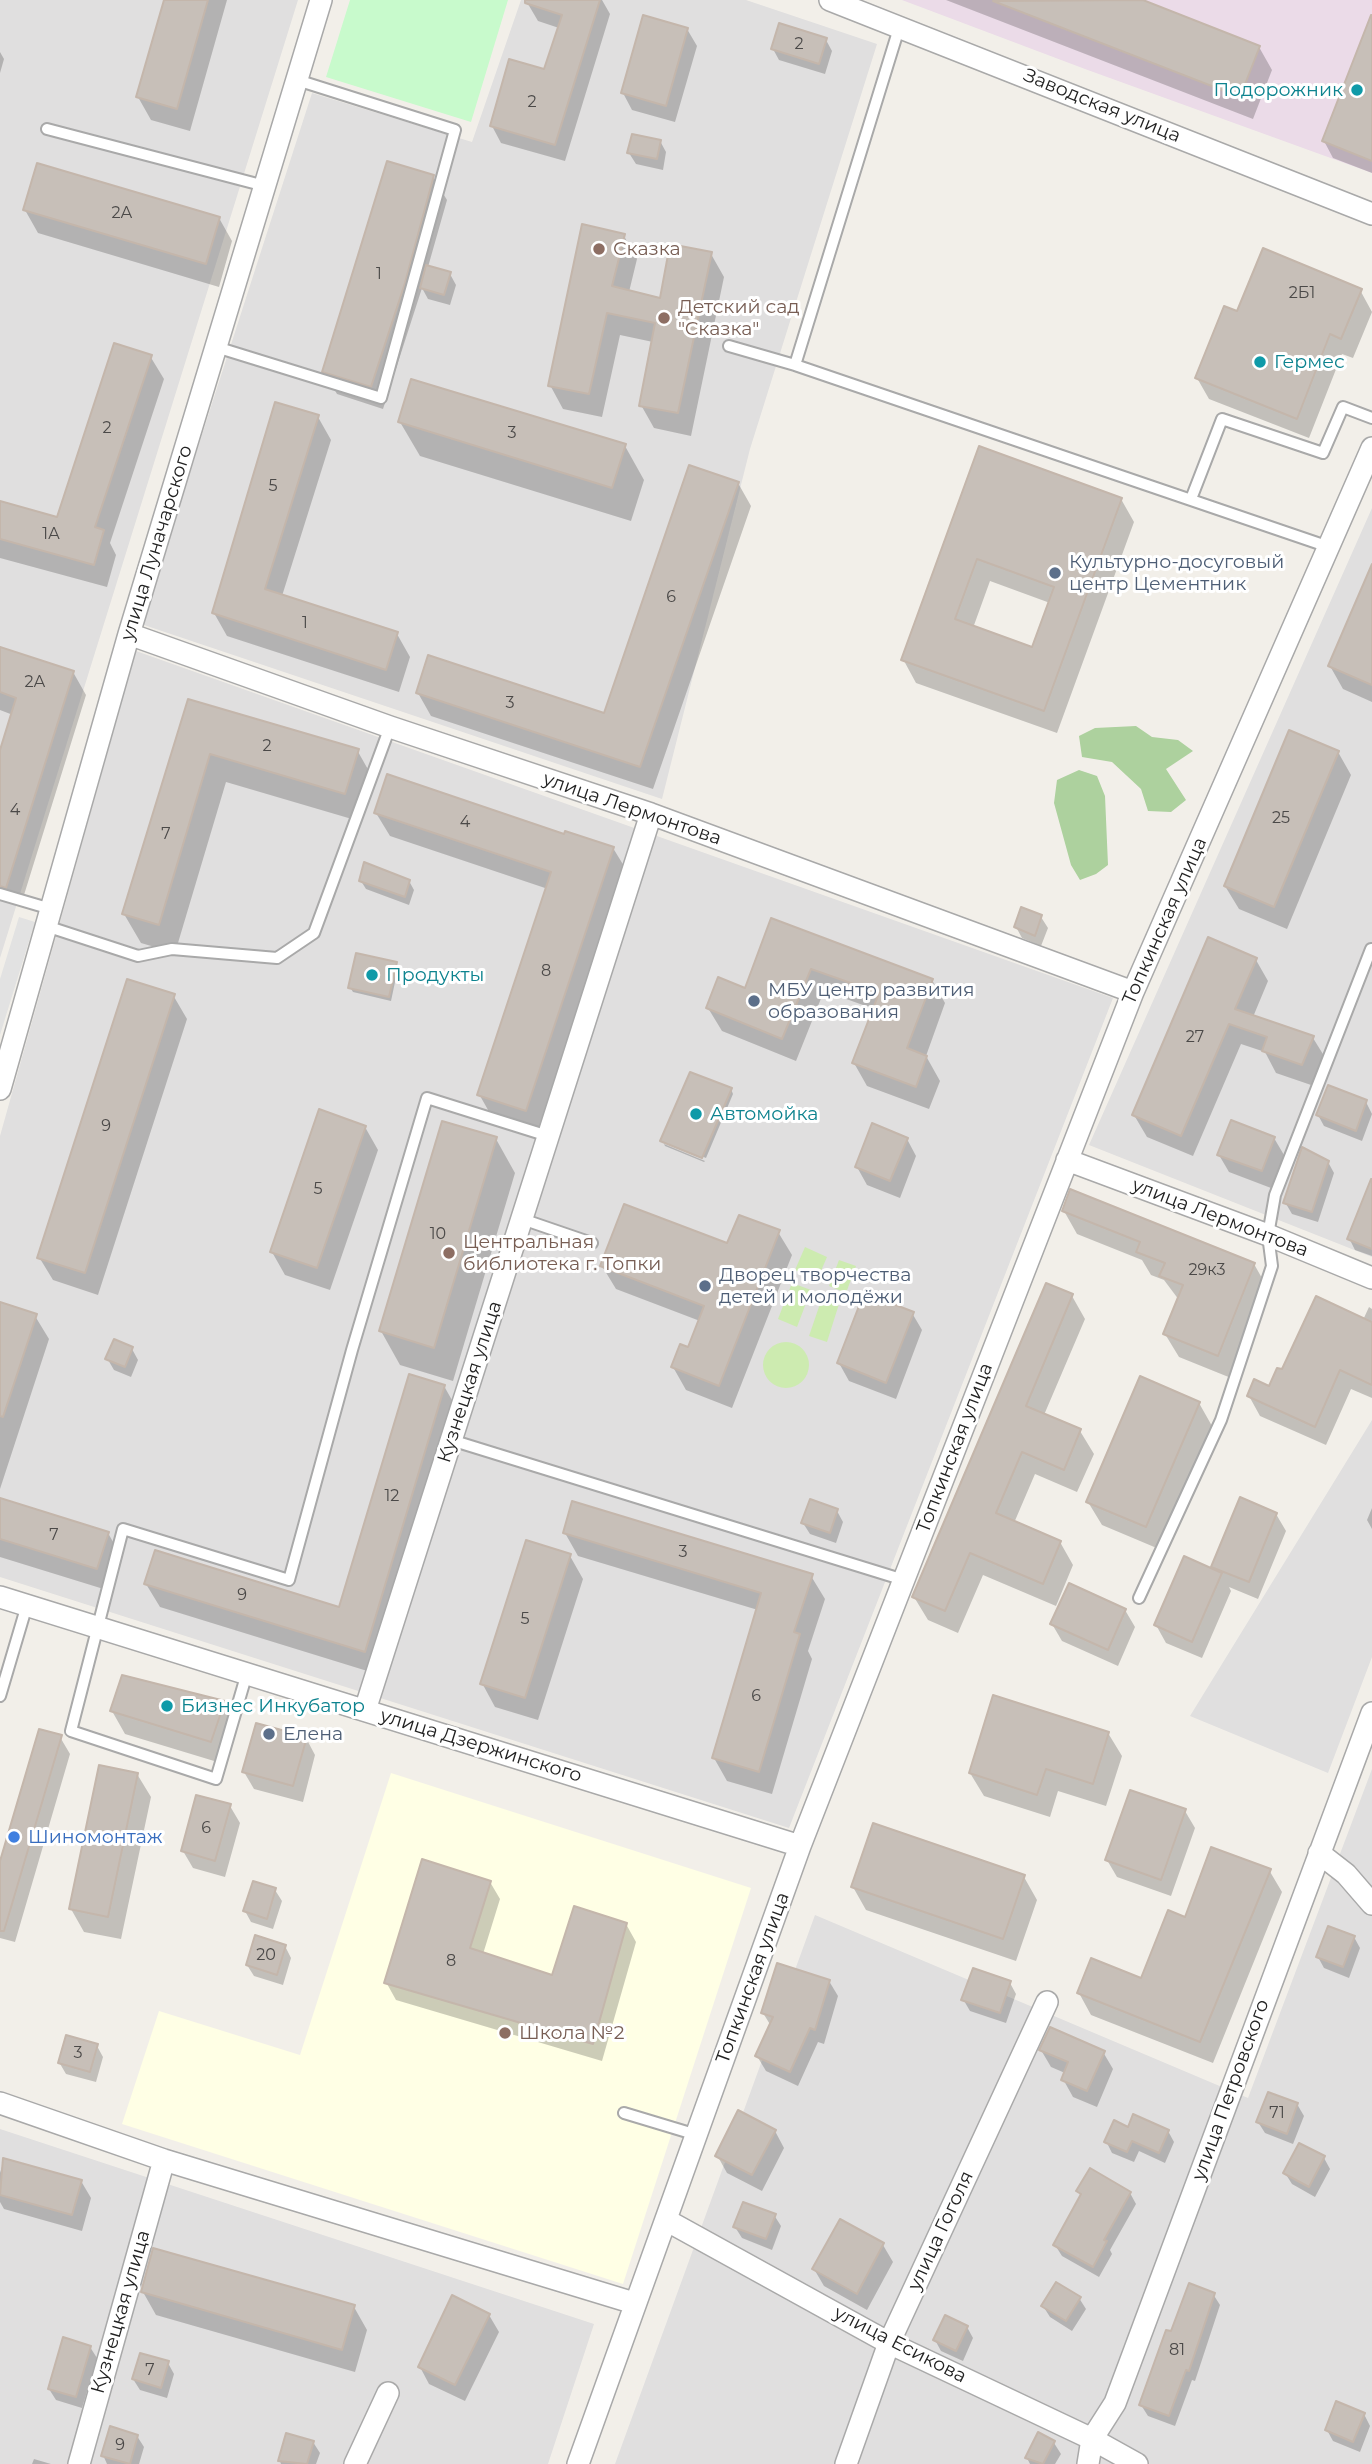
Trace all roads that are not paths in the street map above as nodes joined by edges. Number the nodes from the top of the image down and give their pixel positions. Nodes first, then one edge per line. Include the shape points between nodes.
1 (321, 0) edge
2 (830, 0) edge
3 (900, 26) junction
4 (297, 80) junction
5 (47, 129) dead end
6 (265, 186) junction
7 (1372, 214) edge
8 (729, 346) dead end
9 (216, 347) junction
10 (795, 365) junction
11 (1372, 418) edge
12 (1372, 447) edge
13 (1191, 499) junction
14 (1329, 547) junction
15 (129, 634) junction
16 (390, 727) junction
17 (651, 814) junction
18 (0, 894) edge
19 (49, 918) junction
20 (1371, 949) edge
21 (1133, 992) junction
22 (0, 1089) edge
23 (548, 1136) junction
24 (1067, 1160) junction
25 (522, 1219) junction
26 (1268, 1234) junction
27 (592, 1243) dead end
28 (1372, 1278) edge
29 (451, 1440) junction
30 (904, 1580) junction
31 (0, 1597) edge
32 (1139, 1598) dead end
33 (27, 1605) junction
34 (96, 1626) junction
35 (247, 1673) junction
36 (0, 1696) edge
37 (365, 1710) junction
38 (1372, 1713) edge
39 (800, 1846) junction
40 (1319, 1853) junction
41 (1372, 1904) edge
42 (1047, 2002) dead end
43 (0, 2103) edge
44 (624, 2113) dead end
45 (697, 2134) junction
46 (164, 2161) junction
47 (666, 2221) junction
48 (634, 2304) junction
49 (889, 2343) junction
50 (387, 2393) dead end
51 (1092, 2439) junction
52 (79, 2464) edge
53 (355, 2464) edge
54 (578, 2464) edge
55 (846, 2464) edge
56 (1088, 2464) edge
57 (1137, 2464) edge

1 - 4 street, улица Луначарского
2 - 3 street, Заводская улица
3 - 7 street, Заводская улица
3 - 10 lane
4 - 6 street, улица Луначарского
4 - 9 lane via 455,130 381,398
5 - 6 lane
6 - 9 street, улица Луначарского
8 - 10 lane
9 - 15 street, улица Луначарского
10 - 13 lane
11 - 13 lane via 1343,407 1324,453 1222,419
12 - 14 street, Топкинская улица
13 - 14 lane
14 - 21 street, Топкинская улица
15 - 16 street, улица Лермонтова
15 - 19 street, улица Луначарского
16 - 17 street, улица Лермонтова
16 - 19 lane via 314,933 277,958 173,949 138,956
17 - 21 street, улица Лермонтова
17 - 23 street, Кузнецкая улица
18 - 19 lane
19 - 22 street, улица Луначарского
20 - 26 lane via 1275,1195
21 - 24 street, Топкинская улица
23 - 25 street, Кузнецкая улица
23 - 34 lane via 427,1098 289,1580 123,1529
24 - 26 street, улица Лермонтова
24 - 30 street, Топкинская улица
25 - 27 lane
25 - 29 street, Кузнецкая улица
26 - 28 street, улица Лермонтова
26 - 32 lane via 1272,1266 1221,1420
29 - 30 lane
29 - 37 street, Кузнецкая улица
30 - 39 street, Топкинская улица
31 - 33 street, улица Дзержинского
33 - 34 street, улица Дзержинского
33 - 36 lane
34 - 35 street, улица Дзержинского
34 - 35 lane via 71,1731 216,1779
35 - 37 street, улица Дзержинского
37 - 39 street, улица Дзержинского
38 - 40 street, улица Петровского
39 - 45 street, Топкинская улица
40 - 41 street via 1346,1874
40 - 51 street, улица Петровского via 1115,2403
42 - 49 street, улица Гоголя
43 - 46 street
44 - 45 lane
45 - 47 street, Топкинская улица
46 - 48 street
46 - 52 street, Кузнецкая улица
47 - 48 street, Топкинская улица
47 - 49 street, улица Есикова
48 - 54 street, Топкинская улица
49 - 51 street, улица Есикова
49 - 55 street, улица Гоголя
50 - 53 street
51 - 56 street, улица Петровского
51 - 57 street, улица Есикова

